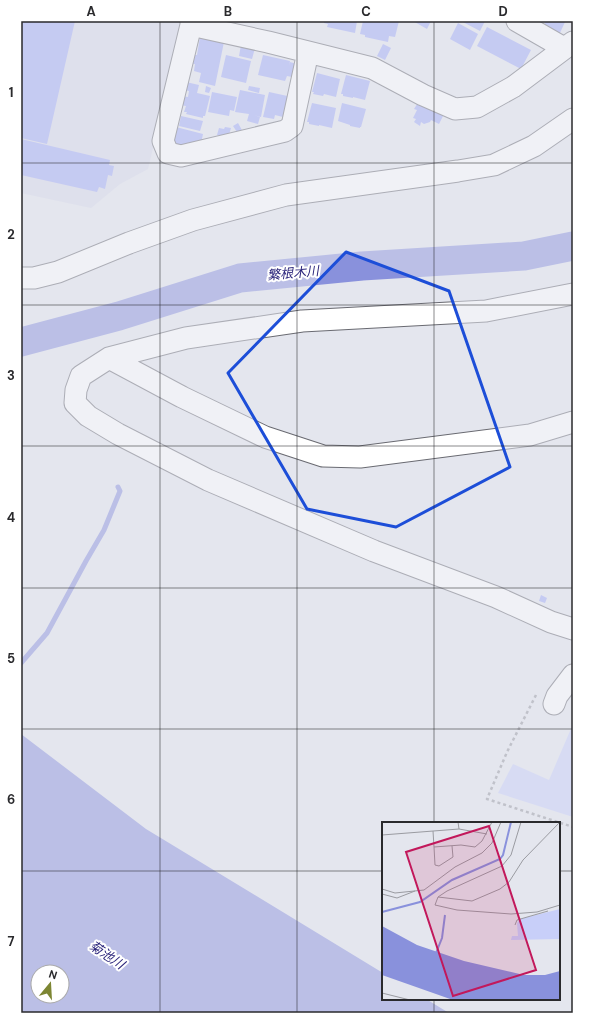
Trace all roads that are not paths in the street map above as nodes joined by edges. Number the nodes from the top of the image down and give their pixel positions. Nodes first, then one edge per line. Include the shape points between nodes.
1 (517, 21) edge
2 (191, 23) edge
3 (569, 45) edge
4 (308, 52) junction
5 (573, 118) edge
6 (21, 278) edge
7 (573, 294) edge
8 (109, 358) junction
9 (573, 422) edge
10 (573, 629) edge
11 (573, 675) edge
12 (546, 696) road end

1 - 3 street
2 - 4 street
2 - 4 street via 163,141 168,153 181,156 285,131 292,126
3 - 4 street via 513,87 477,107 455,110 372,68
5 - 6 street via 534,146 494,165 286,195 193,220 58,272 34,278
7 - 8 street via 486,311 302,321 186,338
8 - 9 street via 265,437 323,456 360,457 530,435
8 - 10 street via 81,376 75,403 88,416 118,434 208,480 374,551
11 - 12 street via 557,696

